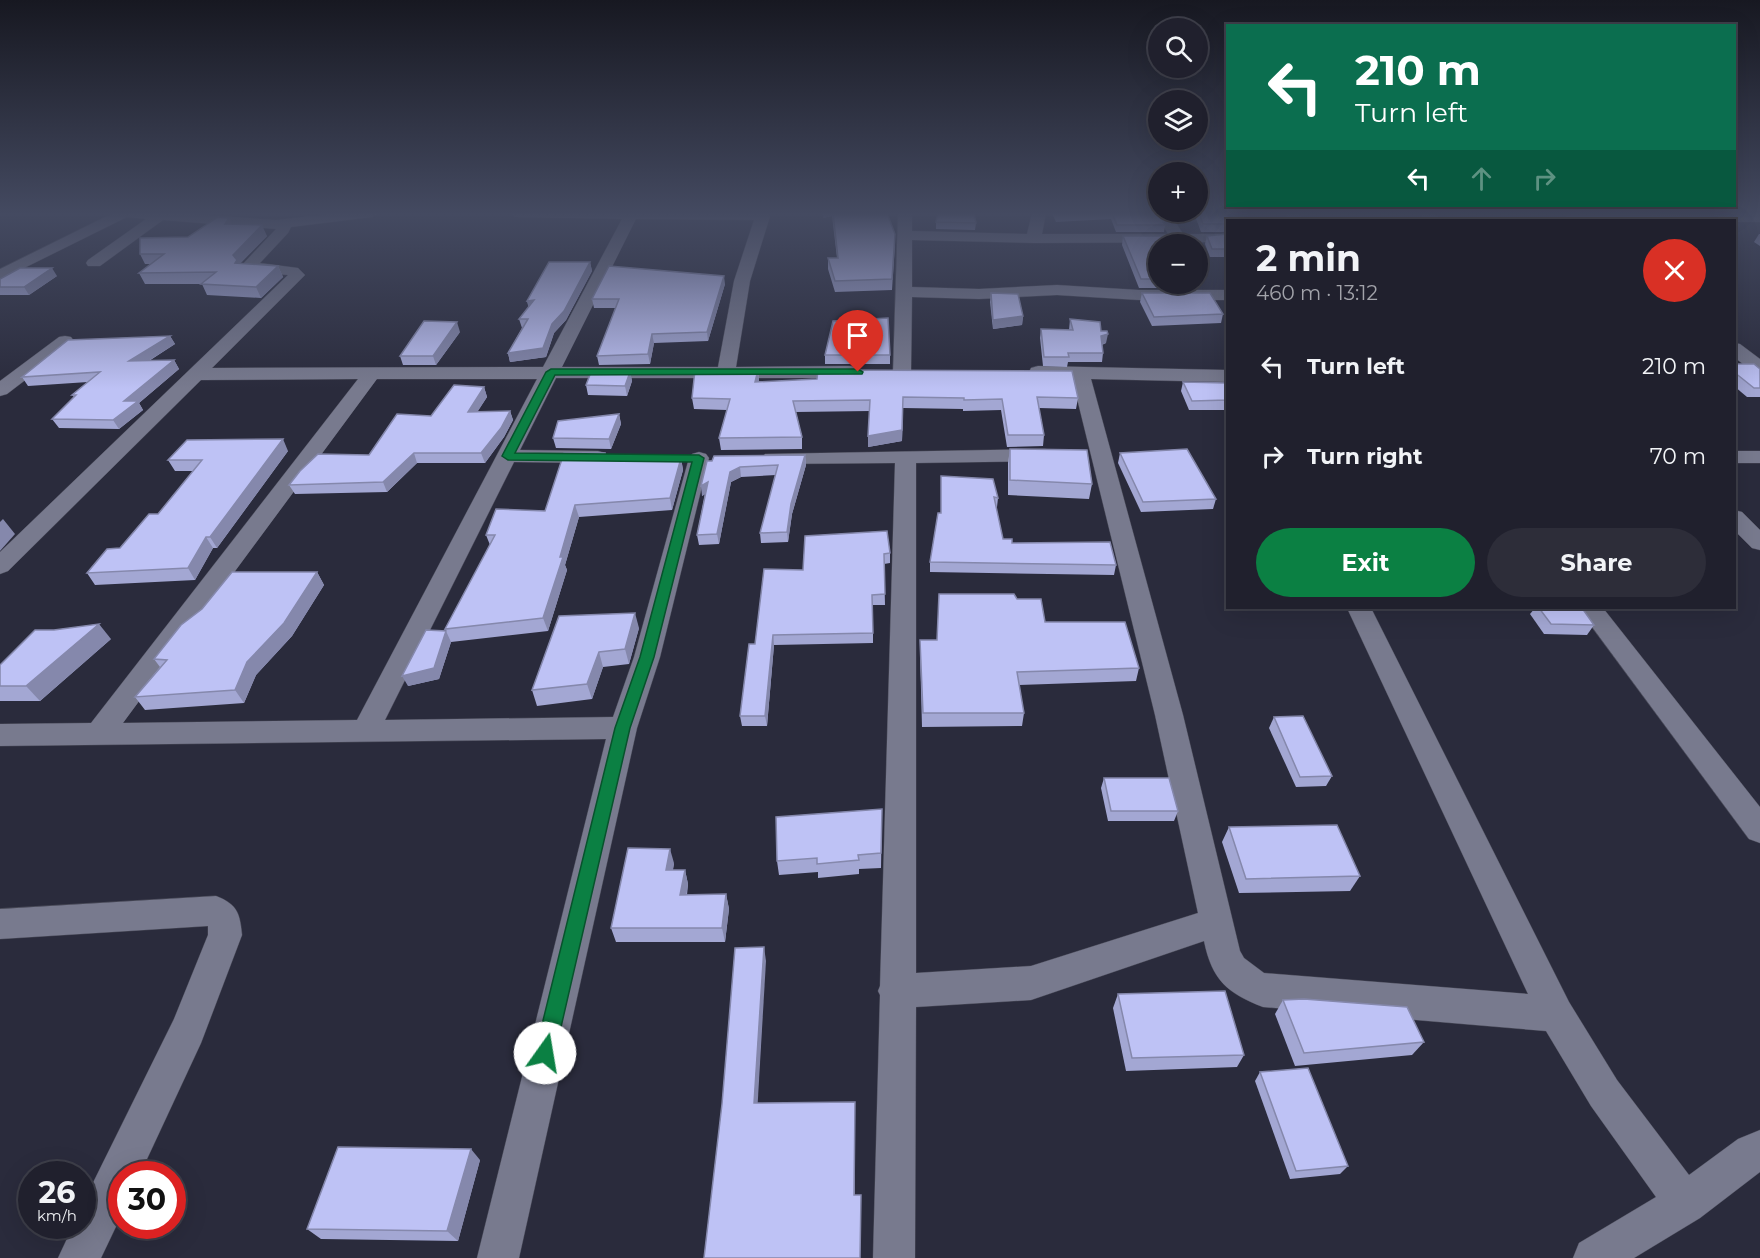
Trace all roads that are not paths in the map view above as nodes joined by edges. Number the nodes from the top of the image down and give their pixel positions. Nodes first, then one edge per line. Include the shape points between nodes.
1 (294, 272) edge
2 (602, 272) edge
3 (745, 272) edge
4 (904, 272) edge
5 (904, 292) junction
6 (1226, 295) edge
7 (65, 341) edge
8 (1736, 350) edge
9 (1760, 368) edge
10 (1736, 369) edge
11 (551, 372) junction
12 (726, 372) junction
13 (902, 372) junction
14 (926, 372) edge
15 (1021, 372) edge
16 (1080, 372) junction
17 (372, 373) junction
18 (198, 374) junction
19 (1226, 376) edge
20 (0, 390) edge
21 (1082, 455) junction
22 (508, 456) junction
23 (906, 456) junction
24 (1736, 457) edge
25 (1760, 457) edge
26 (615, 458) edge
27 (698, 458) dead end
28 (756, 458) edge
29 (1736, 519) edge
30 (1760, 543) edge
31 (0, 566) edge
32 (1359, 609) edge
33 (1591, 609) edge
34 (623, 728) junction
35 (365, 731) junction
36 (99, 734) junction
37 (0, 735) edge
38 (1760, 830) edge
39 (1216, 922) junction
40 (0, 924) edge
41 (896, 990) junction
42 (1556, 1014) junction
43 (1760, 1150) edge
44 (1684, 1203) junction
45 (79, 1258) edge
46 (498, 1258) edge
47 (894, 1258) edge
48 (1594, 1258) edge

1 - 18 street via 296,278
2 - 11 street
3 - 12 street
4 - 5 street
5 - 6 street via 1057,290
5 - 13 street
7 - 20 street
8 - 9 street
9 - 10 street
11 - 12 street
11 - 17 street
11 - 22 street
12 - 13 street
13 - 14 street
15 - 16 street
16 - 19 street
16 - 21 street
17 - 18 street
17 - 36 street
18 - 31 street
21 - 23 street
21 - 39 street via 1188,792
22 - 26 street
22 - 35 street
23 - 28 street
23 - 41 street
24 - 25 street
27 - 34 street via 647,657
29 - 30 street
32 - 42 street
33 - 38 street
34 - 35 street
34 - 46 street
35 - 36 street
36 - 37 street
39 - 41 street via 1030,983
39 - 42 street via 1232,970 1263,990
40 - 45 street via 216,911 224,917 225,935 188,1030
41 - 47 street
42 - 44 street via 1604,1093
43 - 44 street
44 - 48 street

